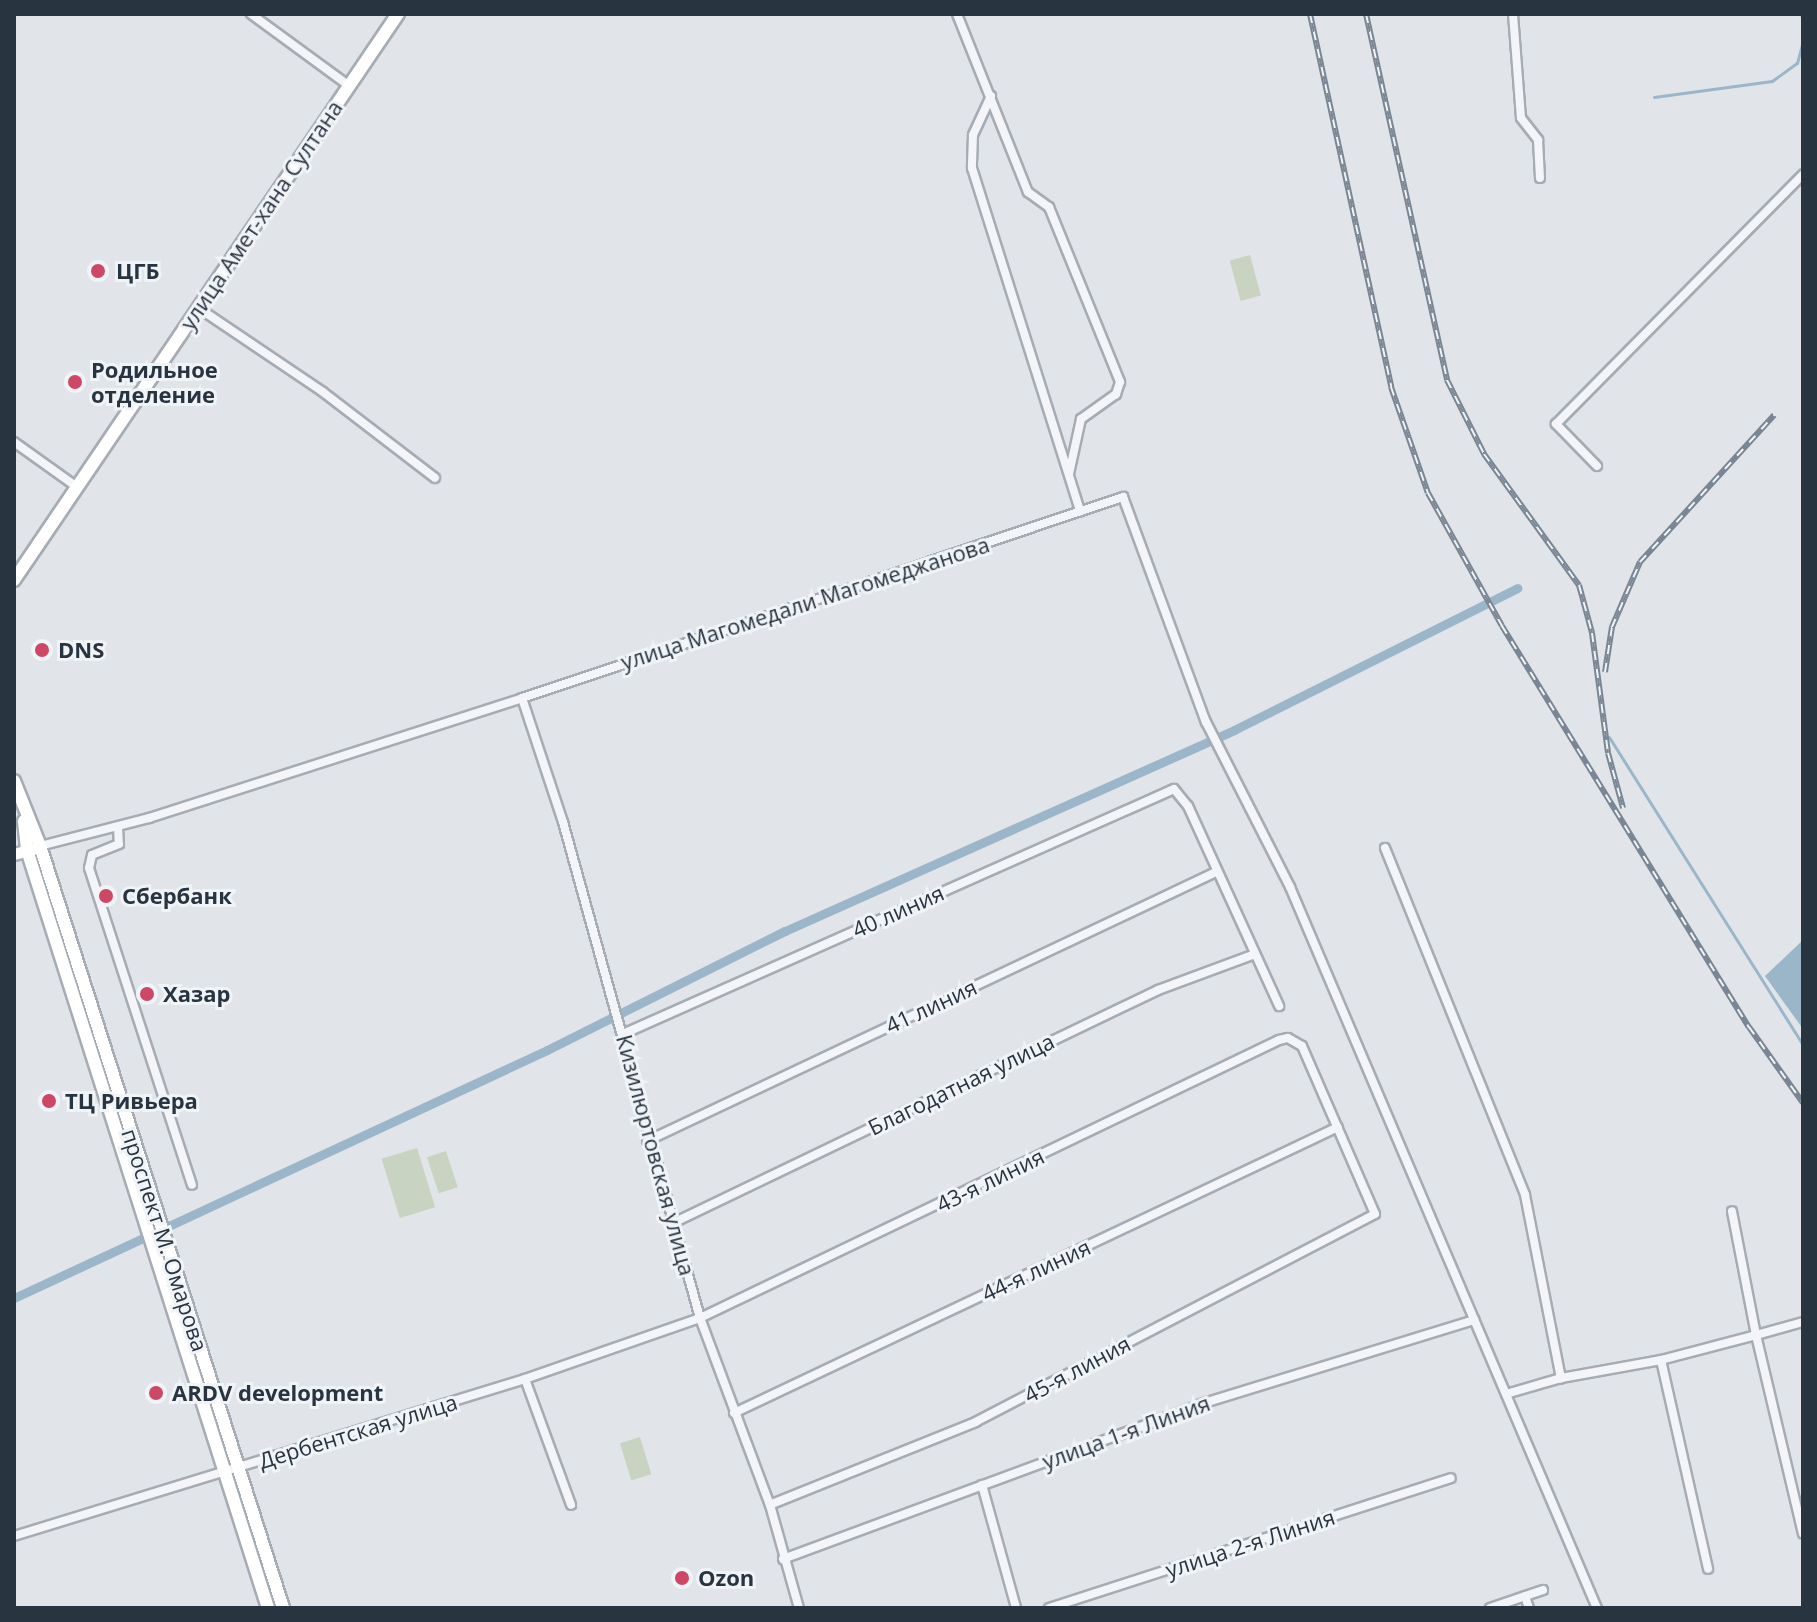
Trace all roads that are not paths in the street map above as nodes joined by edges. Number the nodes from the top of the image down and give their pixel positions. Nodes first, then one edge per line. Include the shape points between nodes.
1 (251, 14) edge
2 (398, 14) edge
3 (957, 14) edge
4 (1513, 14) edge
5 (348, 85) junction
6 (991, 96) junction
7 (1803, 174) edge
8 (1540, 178) dead end
9 (200, 309) junction
10 (14, 442) edge
11 (1597, 466) dead end
12 (1069, 474) junction
13 (435, 478) dead end
14 (74, 485) junction
15 (1080, 511) junction
16 (15, 577) edge
17 (522, 698) junction
18 (14, 781) edge
19 (118, 827) junction
20 (34, 848) junction
21 (1385, 848) dead end
22 (14, 854) edge
23 (1216, 872) junction
24 (1252, 955) junction
25 (1279, 1006) dead end
26 (622, 1029) junction
27 (1338, 1127) junction
28 (647, 1141) junction
29 (192, 1185) dead end
30 (1732, 1211) dead end
31 (673, 1223) junction
32 (159, 1240) junction
33 (700, 1318) junction
34 (1474, 1320) junction
35 (1803, 1322) edge
36 (1756, 1335) junction
37 (1661, 1360) junction
38 (1561, 1378) junction
39 (525, 1379) junction
40 (1506, 1394) junction
41 (734, 1413) junction
42 (238, 1469) junction
43 (223, 1473) junction
44 (1451, 1478) dead end
45 (982, 1485) junction
46 (571, 1505) dead end
47 (770, 1505) junction
48 (1803, 1534) edge
49 (14, 1536) edge
50 (783, 1559) junction
51 (1708, 1569) dead end
52 (1543, 1590) dead end
53 (1525, 1596) junction
54 (1493, 1607) edge
55 (268, 1608) edge
56 (283, 1608) edge
57 (799, 1608) edge
58 (1016, 1608) edge
59 (1049, 1608) edge
60 (1529, 1608) edge
61 (1597, 1608) edge

1 - 5 street
2 - 5 main road, улица Амет-хана Султана
3 - 6 street
4 - 8 street via 1521,118 1538,140
5 - 9 main road, улица Амет-хана Султана
6 - 12 street via 973,135 972,168
6 - 12 street via 1028,192 1049,207 1120,382 1116,394 1081,419
7 - 11 street via 1556,424
9 - 13 street via 323,392
9 - 14 main road, улица Амет-хана Султана
10 - 14 street
12 - 15 street
14 - 16 main road, улица Амет-хана Султана
15 - 17 street, улица Магомедали Магомеджановa
15 - 34 street, улица Магомедали Магомеджановa via 1123,497 1206,722 1290,887
17 - 19 street, улица Магомедали Магомеджановa
17 - 26 street, Кизилюртовская улица
18 - 20 main road, проспект М. Омарова
19 - 20 street, улица Магомедали Магомеджановa
19 - 29 street via 119,844 92,855 89,868
20 - 22 main road
20 - 32 main road, проспект М. Омарова
21 - 38 street via 1525,1195
23 - 24 street
23 - 26 street, 40 линия via 1188,806 1174,789
23 - 28 street, 41 линия
24 - 25 street
24 - 31 street, Благодатная улица via 1158,990
26 - 28 street, Кизилюртовская улица
27 - 33 street, 43-я линия via 1302,1046 1288,1038 1279,1040
27 - 41 street, 44-я линия
27 - 47 street, 45-я линия via 1375,1214 976,1422
28 - 31 street, Кизилюртовская улица
30 - 36 street
31 - 33 street, Кизилюртовская улица
32 - 42 main road, проспект М. Омарова
32 - 43 main road, проспект М. Омарова
33 - 39 street, Дербентская улица
33 - 41 street, Кизилюртовская улица
34 - 40 street
34 - 45 street, улица 1-я Линия via 1201,1404
35 - 36 street
36 - 37 street
36 - 48 street
37 - 38 street
37 - 51 street
38 - 40 street
39 - 42 street, Дербентская улица
39 - 46 street
40 - 61 street
41 - 47 street, Кизилюртовская улица
42 - 43 street, Дербентская улица
42 - 56 main road, проспект М. Омарова
43 - 49 street, Дербентская улица
43 - 55 main road, проспект М. Омарова
44 - 59 street, улица 2-я Линия
45 - 50 street, улица 1-я Линия
45 - 58 street
47 - 50 street, Кизилюртовская улица
50 - 57 street, Кизилюртовская улица
52 - 53 street
53 - 54 street
53 - 60 street

